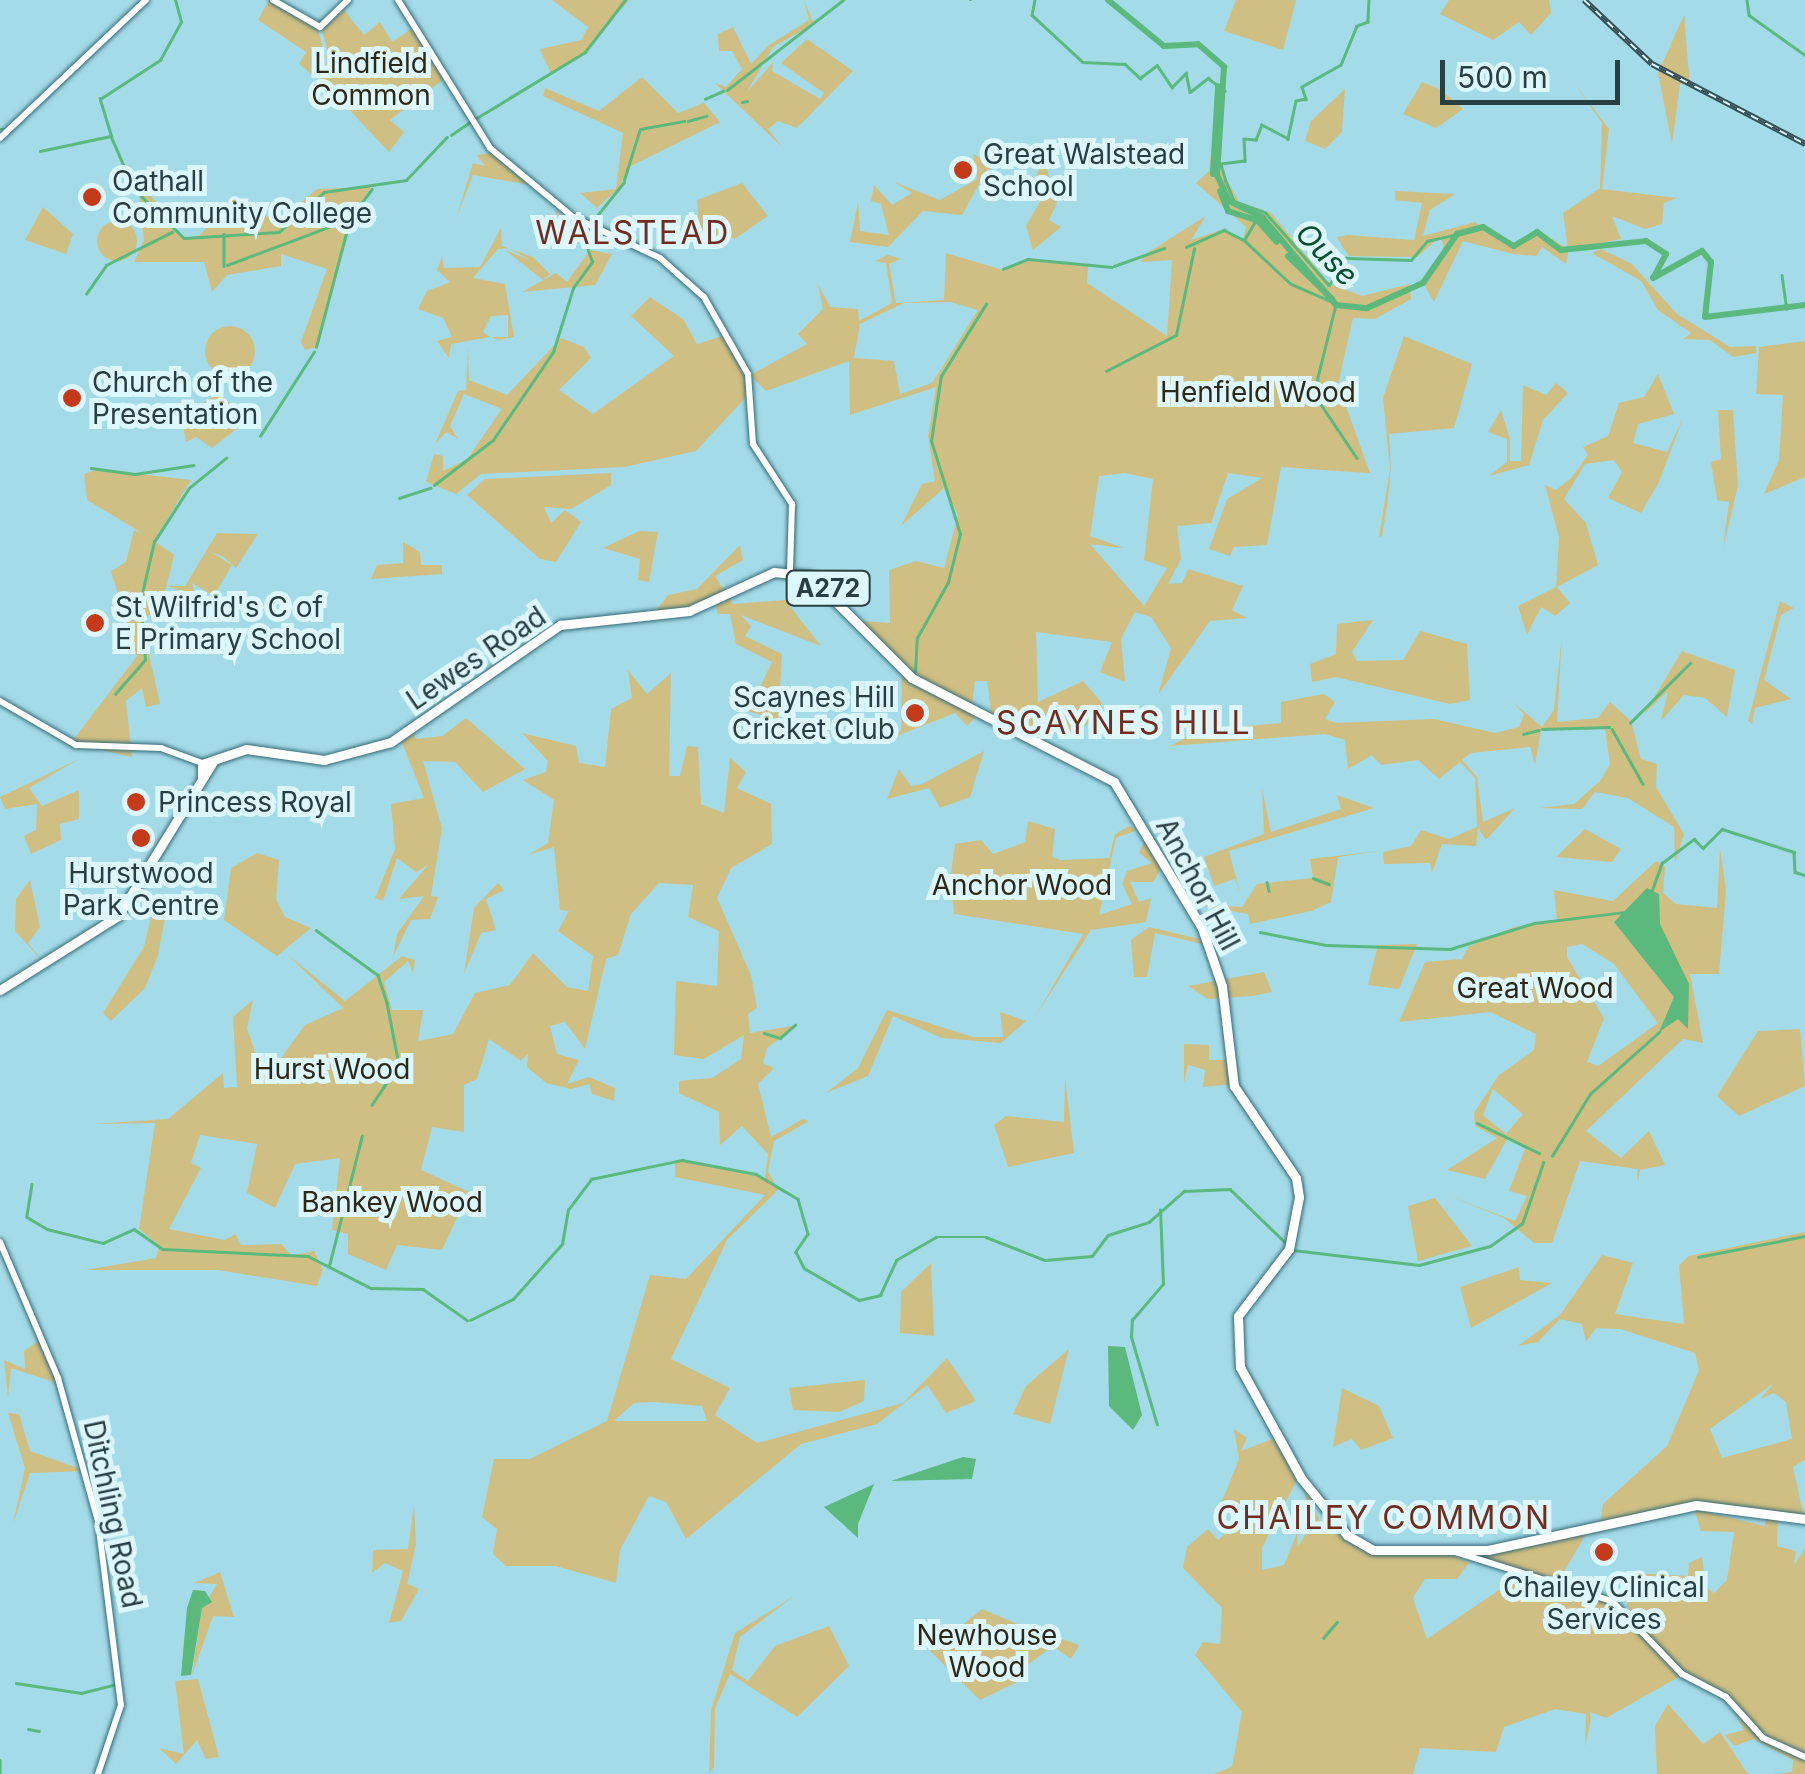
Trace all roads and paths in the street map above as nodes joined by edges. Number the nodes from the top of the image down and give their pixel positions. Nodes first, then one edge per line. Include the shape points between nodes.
1 (146, 0) edge
2 (274, 0) edge
3 (348, 0) edge
4 (398, 0) edge
5 (0, 138) edge
6 (790, 570) junction
7 (0, 700) edge
8 (204, 767) junction
9 (0, 990) edge
10 (0, 1242) edge
11 (1803, 1518) edge
12 (1448, 1550) junction
13 (1805, 1757) edge
14 (98, 1774) edge

1 - 5 main road
2 - 3 main road via 320,27
4 - 6 main road via 496,154 573,217 643,248 692,284 742,358 752,444 794,512
6 - 8 highway, Lewes Road / A272 via 690,611 560,624 378,747 324,760 246,749
6 - 12 highway, Anchor Hill / A272 via 824,584 912,678 1114,782 1202,928 1236,1090 1296,1178 1290,1246 1238,1316 1244,1377 1300,1478 1355,1542
7 - 8 main road, Lewes Road via 94,747 146,749
8 - 9 highway via 118,916
10 - 14 main road, Ditchling Road via 71,1415 98,1521 121,1705
11 - 12 highway, A272 via 1696,1505 1502,1548
12 - 13 main road via 1612,1601 1682,1674 1726,1697 1763,1738

